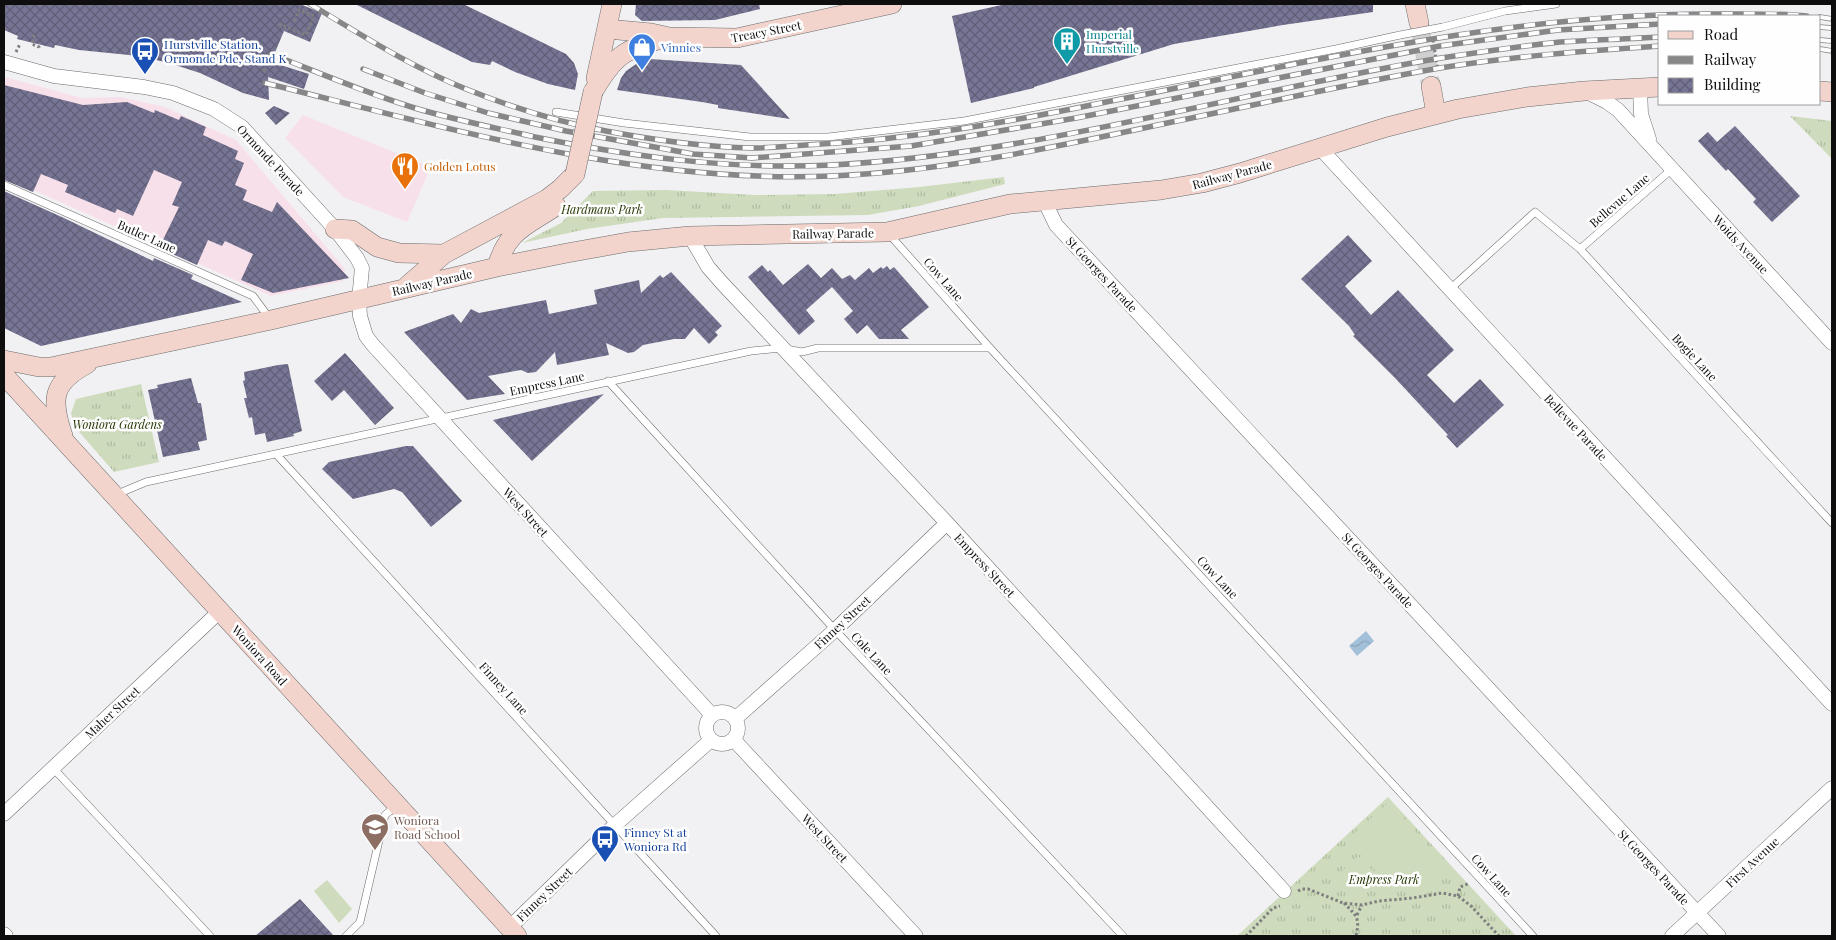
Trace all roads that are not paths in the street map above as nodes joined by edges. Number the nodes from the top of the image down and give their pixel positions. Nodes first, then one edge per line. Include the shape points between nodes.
1 (612, 4) edge
2 (892, 4) edge
3 (1415, 4) edge
4 (1556, 4) edge
5 (1425, 28) tunnel mouth
6 (607, 29) junction
7 (669, 37) junction
8 (4, 62) edge
9 (1435, 83) tunnel mouth
10 (1640, 87) junction
11 (1658, 87) edge
12 (1584, 91) junction
13 (593, 92) junction
14 (556, 112) dead end
15 (1436, 114) junction
16 (1651, 145) junction
17 (1320, 148) junction
18 (1672, 169) junction
19 (575, 174) junction
20 (4, 185) edge
21 (1044, 200) junction
22 (334, 228) junction
23 (887, 232) junction
24 (690, 236) junction
25 (1580, 249) junction
26 (444, 254) junction
27 (497, 267) junction
28 (404, 289) junction
29 (1449, 290) junction
30 (359, 300) junction
31 (271, 320) junction
32 (1832, 343) edge
33 (781, 348) junction
34 (990, 348) junction
35 (99, 357) junction
36 (4, 360) edge
37 (4, 374) edge
38 (608, 381) junction
39 (439, 418) junction
40 (65, 440) junction
41 (276, 454) junction
42 (115, 495) junction
43 (947, 523) junction
44 (1832, 523) edge
45 (220, 611) junction
46 (835, 630) junction
47 (1832, 704) edge
48 (712, 715) junction
49 (736, 718) junction
50 (712, 740) junction
51 (734, 740) junction
52 (52, 768) junction
53 (1832, 788) edge
54 (397, 805) junction
55 (4, 814) edge
56 (615, 825) junction
57 (1288, 896) road end
58 (1697, 913) junction
59 (513, 932) edge
60 (210, 936) edge
61 (346, 936) edge
62 (716, 936) edge
63 (916, 936) edge
64 (1122, 936) edge
65 (1533, 936) edge
66 (1672, 936) edge
67 (1718, 936) edge

1 - 6 street
2 - 7 street, Treacy Street via 737,38
3 - 5 street
4 - 14 lane, bridge via 1505,11 1336,49 964,121 828,137 750,137
6 - 7 street, Treacy Street
6 - 13 street
7 - 13 street via 640,44 619,56
8 - 22 street, Ormonde Parade via 54,76 144,86 173,93 219,111 242,127
9 - 15 street
10 - 11 street, Railway Parade
10 - 12 street, Railway Parade
10 - 16 street, Woids Avenue via 1641,114
12 - 15 street, Railway Parade via 1527,97
12 - 16 street, Woids Avenue via 1618,110
13 - 19 street, bridge
15 - 17 street, Railway Parade
16 - 18 street, Woids Avenue
17 - 21 street, Railway Parade via 1202,183 1124,194
17 - 29 street, Bellevue Parade
18 - 25 lane, Bellevue Lane
18 - 32 street, Woids Avenue
19 - 26 street via 547,199
19 - 27 street via 563,200 510,238
20 - 31 lane, Butler Lane via 253,296
21 - 23 street, Railway Parade via 977,210
21 - 58 street, St Georges Parade via 1056,225
22 - 26 street via 352,230 378,247 399,252
22 - 30 street, Ormonde Parade via 362,268
23 - 24 street, Railway Parade
23 - 34 lane, Cow Lane
24 - 27 street, Railway Parade via 628,242
24 - 33 street, Empress Street via 708,267
25 - 29 lane, Bogie Lane via 1535,212
25 - 44 lane, Bogie Lane
26 - 28 street
27 - 28 street, Railway Parade
28 - 30 street, Railway Parade
29 - 47 street, Bellevue Parade
30 - 31 street, Railway Parade
30 - 39 street, West Street via 366,336
31 - 35 street, Railway Parade
33 - 34 lane, Empress Lane via 802,352 818,348
33 - 38 lane, Empress Lane via 751,351
33 - 43 street, Empress Street
34 - 65 lane, Cow Lane
35 - 36 street, Railway Parade via 51,368
35 - 40 street via 67,377 56,393 56,411
37 - 40 street, Woniora Road
38 - 39 lane, Empress Lane
38 - 46 lane, Cole Lane
39 - 41 lane, Empress Lane
39 - 48 street, West Street
40 - 42 street, Woniora Road
41 - 42 lane, Empress Lane via 146,482
41 - 56 lane, Finney Lane
42 - 45 street, Woniora Road
43 - 46 street, Finney Street
43 - 57 street, Empress Street
45 - 52 street, Maher Street
45 - 54 street, Woniora Road
46 - 49 street, Finney Street
46 - 64 lane, Cole Lane
48 - 49 street via 724,711
48 - 50 street via 706,730
49 - 51 street via 739,729
50 - 51 street via 723,744
50 - 56 street, Finney Street
51 - 63 street, West Street
52 - 55 street, Maher Street
52 - 60 lane
53 - 58 street, First Avenue
54 - 59 street, Woniora Road
54 - 61 lane via 385,815 360,922
56 - 59 street, Finney Street
56 - 62 lane, Finney Lane
58 - 66 street, First Avenue
58 - 67 street, St Georges Parade

